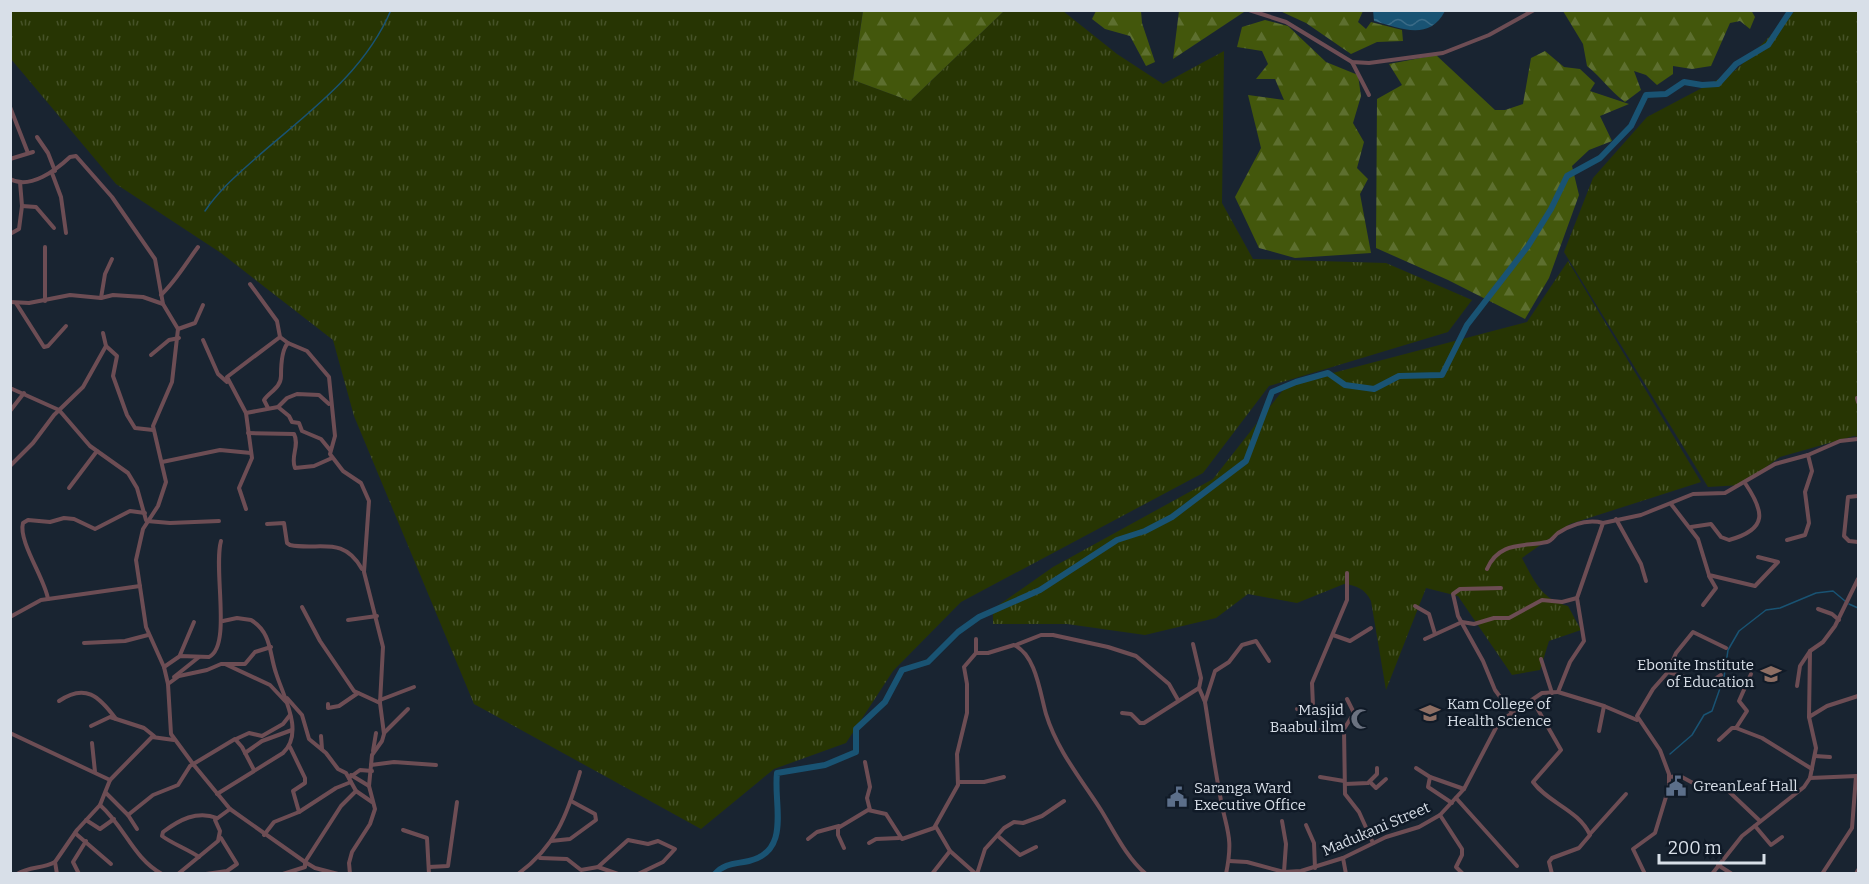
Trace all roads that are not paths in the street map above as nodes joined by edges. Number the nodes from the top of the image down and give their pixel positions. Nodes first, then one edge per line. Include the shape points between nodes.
1 (1249, 10) edge
2 (1534, 10) edge
3 (1352, 62) junction
4 (1370, 95) dead end
5 (10, 107) edge
6 (37, 137) dead end
7 (10, 159) edge
8 (54, 172) junction
9 (10, 179) edge
10 (20, 182) junction
11 (22, 206) junction
12 (54, 228) dead end
13 (10, 234) edge
14 (66, 234) dead end
15 (45, 247) dead end
16 (198, 247) dead end
17 (112, 258) dead end
18 (250, 284) dead end
19 (160, 295) junction
20 (101, 298) junction
21 (45, 301) junction
22 (13, 302) edge
23 (163, 304) junction
24 (203, 305) dead end
25 (66, 326) dead end
26 (178, 330) junction
27 (104, 333) dead end
28 (280, 337) junction
29 (179, 338) junction
30 (202, 340) dead end
31 (288, 343) junction
32 (106, 346) junction
33 (151, 355) dead end
34 (228, 382) junction
35 (10, 388) edge
36 (24, 393) junction
37 (331, 406) junction
38 (278, 407) junction
39 (268, 408) junction
40 (59, 410) junction
41 (10, 411) edge
42 (246, 413) junction
43 (153, 430) junction
44 (248, 433) junction
45 (1858, 440) edge
46 (330, 450) junction
47 (97, 451) junction
48 (251, 453) junction
49 (1808, 455) junction
50 (332, 458) junction
51 (162, 462) junction
52 (10, 466) edge
53 (1745, 483) junction
54 (69, 488) dead end
55 (1858, 496) edge
56 (1671, 504) junction
57 (246, 508) dead end
58 (145, 513) junction
59 (1616, 519) junction
60 (146, 521) junction
61 (219, 521) dead end
62 (1603, 523) junction
63 (267, 524) dead end
64 (1691, 528) junction
65 (1787, 540) dead end
66 (221, 542) dead end
67 (1858, 542) edge
68 (1758, 556) dead end
69 (1487, 569) dead end
70 (364, 572) junction
71 (1347, 573) dead end
72 (1709, 575) junction
73 (1858, 579) edge
74 (1647, 581) dead end
75 (140, 586) junction
76 (1501, 588) dead end
77 (1577, 598) junction
78 (48, 599) junction
79 (1703, 605) dead end
80 (1415, 606) dead end
81 (302, 607) dead end
82 (1818, 609) dead end
83 (377, 616) junction
84 (10, 617) edge
85 (348, 620) dead end
86 (1839, 620) junction
87 (223, 621) junction
88 (194, 622) dead end
89 (1462, 622) junction
90 (1371, 628) dead end
91 (1435, 634) junction
92 (148, 635) junction
93 (1333, 635) junction
94 (976, 639) dead end
95 (1425, 639) dead end
96 (84, 643) dead end
97 (1193, 644) dead end
98 (1016, 645) junction
99 (271, 647) junction
100 (1726, 648) dead end
101 (1810, 651) junction
102 (976, 653) junction
103 (180, 656) junction
104 (200, 657) junction
105 (1541, 659) dead end
106 (1269, 661) dead end
107 (223, 664) junction
108 (164, 667) junction
109 (1668, 672) junction
110 (1751, 674) dead end
111 (1721, 675) dead end
112 (172, 680) junction
113 (168, 684) junction
114 (1797, 686) dead end
115 (414, 687) dead end
116 (1199, 688) junction
117 (1558, 692) junction
118 (358, 693) junction
119 (1552, 693) junction
120 (1858, 696) edge
121 (10, 697) edge
122 (1347, 699) dead end
123 (287, 700) junction
124 (1178, 700) junction
125 (59, 701) dead end
126 (380, 701) junction
127 (1533, 701) junction
128 (10, 702) edge
129 (1205, 702) junction
130 (328, 704) dead end
131 (1604, 706) junction
132 (408, 709) dead end
133 (1297, 709) dead end
134 (290, 713) junction
135 (1122, 713) dead end
136 (1512, 713) junction
137 (1809, 717) junction
138 (116, 719) junction
139 (1637, 720) junction
140 (91, 726) dead end
141 (1736, 728) junction
142 (1344, 729) junction
143 (292, 730) junction
144 (1305, 731) dead end
145 (1599, 731) dead end
146 (10, 733) edge
147 (376, 733) dead end
148 (384, 734) junction
149 (154, 736) junction
150 (321, 736) dead end
151 (175, 740) junction
152 (235, 740) junction
153 (1719, 740) dead end
154 (92, 743) dead end
155 (290, 747) junction
156 (322, 750) junction
157 (245, 753) junction
158 (372, 754) junction
159 (1815, 756) junction
160 (1830, 757) dead end
161 (865, 762) dead end
162 (193, 764) junction
163 (436, 765) dead end
164 (371, 768) junction
165 (1377, 768) dead end
166 (1416, 768) dead end
167 (1812, 769) junction
168 (254, 770) junction
169 (94, 772) junction
170 (580, 772) dead end
171 (1857, 776) edge
172 (1004, 777) dead end
173 (1320, 777) dead end
174 (1430, 777) junction
175 (1669, 777) junction
176 (350, 778) junction
177 (1810, 778) junction
178 (1386, 779) dead end
179 (110, 780) junction
180 (959, 782) junction
181 (1370, 782) junction
182 (1344, 783) junction
183 (1722, 784) dead end
184 (369, 786) junction
185 (1464, 789) junction
186 (1706, 790) dead end
187 (356, 791) junction
188 (106, 793) junction
189 (217, 794) junction
190 (1626, 794) dead end
191 (1456, 798) junction
192 (572, 801) junction
193 (1064, 801) dead end
194 (373, 802) junction
195 (457, 802) dead end
196 (1452, 804) junction
197 (100, 805) junction
198 (230, 809) junction
199 (870, 810) junction
200 (299, 812) junction
201 (128, 814) junction
202 (1440, 815) junction
203 (217, 818) junction
204 (114, 819) junction
205 (86, 820) junction
206 (1282, 821) dead end
207 (1760, 821) junction
208 (843, 825) junction
209 (1306, 825) dead end
210 (935, 826) junction
211 (1754, 826) junction
212 (137, 829) dead end
213 (403, 830) dead end
214 (75, 833) junction
215 (1590, 834) junction
216 (264, 835) junction
217 (998, 836) junction
218 (220, 837) junction
219 (1782, 837) dead end
220 (900, 838) junction
221 (808, 839) dead end
222 (86, 841) junction
223 (551, 841) junction
224 (869, 843) dead end
225 (1373, 843) junction
226 (1036, 847) dead end
227 (844, 848) dead end
228 (950, 851) junction
229 (199, 857) junction
230 (540, 858) junction
231 (1343, 858) junction
232 (1229, 861) junction
233 (55, 862) junction
234 (305, 862) junction
235 (111, 864) dead end
236 (1718, 865) junction
237 (1516, 866) dead end
238 (429, 867) junction
239 (598, 867) junction
240 (1315, 868) junction
241 (1144, 872) edge
242 (1284, 872) edge
243 (1307, 872) edge
244 (17, 873) edge
245 (57, 873) edge
246 (79, 873) edge
247 (158, 873) edge
248 (178, 873) edge
249 (206, 873) edge
250 (283, 873) edge
251 (338, 873) edge
252 (350, 873) edge
253 (429, 873) edge
254 (518, 873) edge
255 (618, 873) edge
256 (638, 873) edge
257 (932, 873) edge
258 (976, 873) edge
259 (1137, 873) edge
260 (1226, 873) edge
261 (1346, 873) edge
262 (1463, 873) edge
263 (1552, 873) edge
264 (1645, 873) edge
265 (1712, 873) edge
266 (1732, 873) edge
267 (1822, 873) edge

1 - 3 street via 1286,22
2 - 3 street via 1489,35 1443,53 1386,62
3 - 4 street
5 - 7 street via 31,152
6 - 8 street
8 - 10 street
8 - 14 street
8 - 19 street via 73,156 93,173 155,259
9 - 10 street
10 - 11 street
11 - 12 street via 36,207
11 - 13 street via 21,226
15 - 21 street
16 - 19 street via 172,285
17 - 20 street
18 - 28 street via 277,321
19 - 23 street
20 - 21 street via 74,295
20 - 23 street via 143,297
21 - 22 street
22 - 25 street via 44,347
23 - 26 street
24 - 26 street via 195,322
26 - 29 street
27 - 32 street
28 - 31 street
28 - 34 street via 235,369 227,377
29 - 33 street via 169,340
29 - 43 street via 172,382
30 - 34 street via 218,374
31 - 37 street via 307,351 329,377
31 - 39 street via 281,378 264,400
32 - 40 street via 87,382
32 - 43 street via 117,356 113,376 132,423 137,429
34 - 42 street
35 - 36 street
36 - 40 street
36 - 41 street
37 - 38 street via 319,395 297,394
37 - 46 street via 335,435
38 - 39 street
38 - 46 street via 292,422 300,424 302,431 321,439
39 - 42 street
40 - 47 street
40 - 52 street
42 - 44 street
43 - 51 street
44 - 48 street
44 - 50 street via 294,434 295,468
45 - 49 street via 1840,441
46 - 50 street
47 - 54 street
47 - 58 street via 128,473
48 - 51 street via 220,450
48 - 57 street via 248,472 239,488
49 - 53 street via 1775,464
49 - 65 street via 1812,471 1805,492 1808,529 1805,536
50 - 70 street via 361,483 369,501
51 - 60 street via 165,489
53 - 56 street via 1725,493 1693,494
53 - 64 street via 1760,507 1757,525 1729,540 1721,537 1711,524
55 - 67 street via 1848,497 1844,536
56 - 59 street
56 - 64 street
58 - 60 street
58 - 78 street via 130,511 95,529 64,518 23,523 33,565
59 - 62 street
59 - 74 street
60 - 61 street
60 - 75 street via 136,560
62 - 69 street via 1576,524 1548,542 1512,548 1495,555
62 - 77 street
63 - 70 street via 285,525 290,545 325,544 352,554
64 - 72 street via 1701,545
66 - 87 street via 217,574
68 - 72 street via 1778,562 1755,586
70 - 83 street
71 - 93 street via 1347,600
72 - 79 street via 1716,588
73 - 86 street
75 - 78 street
75 - 92 street
76 - 89 street via 1470,587 1455,591 1455,608
77 - 89 street via 1562,603 1542,600 1505,619
77 - 117 street via 1584,641
78 - 84 street via 28,605
80 - 91 street via 1429,615
81 - 118 street via 320,641
82 - 86 street
83 - 85 street
83 - 126 street via 383,647
86 - 101 street via 1823,642
87 - 99 street via 250,620 262,630
87 - 104 street via 215,654
88 - 103 street
89 - 91 street
89 - 136 street via 1495,690
90 - 93 street via 1350,641
91 - 95 street
92 - 96 street via 125,641
92 - 108 street
93 - 133 street via 1312,683 1313,706
94 - 102 street
97 - 116 street via 1201,678
98 - 102 street
98 - 124 street via 1053,635 1119,650 1142,660 1169,684
98 - 241 street via 1032,668 1060,747
99 - 107 street via 255,652 245,664
99 - 123 street via 274,669
100 - 109 street via 1693,632 1676,653
101 - 114 street via 1800,666
101 - 137 street
102 - 180 street via 964,667 967,713 957,754
103 - 104 street
103 - 108 street
104 - 112 street
105 - 119 street
106 - 129 street via 1256,641 1242,645 1229,662 1215,671
107 - 112 street
107 - 123 street via 270,686
108 - 113 street
109 - 111 street via 1703,687
109 - 139 street via 1653,689
110 - 141 street via 1739,701 1747,711
112 - 113 street
113 - 151 street
115 - 126 street
116 - 124 street
116 - 129 street
117 - 119 street, Madukani Street
117 - 131 street
118 - 126 street
118 - 130 street via 339,706 328,708
119 - 127 street, Madukani Street via 1542,693
120 - 137 street via 1827,706
121 - 128 street
122 - 142 street via 1354,716
123 - 134 street
123 - 156 street via 302,715 306,736
124 - 135 street via 1143,724 1133,715
125 - 138 street via 81,691 101,702
126 - 148 street
127 - 136 street, Madukani Street
127 - 215 street via 1561,749 1533,782
129 - 232 street via 1220,798 1229,827
131 - 139 street
131 - 145 street
132 - 148 street
134 - 143 street
134 - 152 street via 283,724 262,736 249,733
136 - 185 street, Madukani Street via 1497,724
137 - 159 street
138 - 140 street via 104,719
138 - 149 street via 144,728
139 - 175 street via 1660,750
141 - 153 street
141 - 167 street via 1762,738
142 - 144 street
142 - 182 street
143 - 155 street
143 - 157 street via 262,741
146 - 169 street
147 - 158 street
148 - 158 street
149 - 151 street
149 - 179 street
150 - 156 street
151 - 162 street
152 - 157 street
152 - 162 street
154 - 169 street
155 - 168 street
155 - 200 street via 305,778 293,791
156 - 176 street
157 - 168 street
158 - 164 street
159 - 160 street
159 - 167 street
161 - 199 street
162 - 189 street
162 - 201 street via 178,785 153,795
163 - 164 street via 394,762
164 - 176 street
164 - 184 street
165 - 181 street
166 - 174 street
167 - 177 street
168 - 189 street
169 - 179 street
170 - 192 street
171 - 177 street
171 - 267 street via 1852,828
172 - 180 street
173 - 182 street
174 - 185 street
174 - 196 street via 1429,790
175 - 186 street via 1680,776
175 - 264 street via 1655,833 1633,849
176 - 184 street
176 - 187 street
176 - 200 street
177 - 207 street
178 - 181 street via 1376,788
179 - 188 street
180 - 210 street
181 - 182 street
182 - 225 street
183 - 207 street
184 - 194 street
185 - 191 street, Madukani Street
187 - 194 street
187 - 234 street via 341,806
188 - 197 street
188 - 201 street
189 - 198 street
190 - 215 street
191 - 196 street, Madukani Street
191 - 237 street
192 - 223 street
192 - 223 street via 595,814 596,820 570,839
193 - 217 street via 1042,816 1012,823
194 - 252 street via 373,817 352,852
195 - 238 street via 448,866
196 - 202 street, Madukani Street
197 - 204 street
197 - 205 street
198 - 203 street
198 - 216 street
199 - 208 street
199 - 220 street via 886,814
200 - 216 street via 274,822
201 - 212 street
202 - 225 street, Madukani Street
202 - 262 street via 1462,849 1456,867
203 - 218 street
203 - 229 street via 192,816 163,832 164,838
204 - 205 street via 100,829
204 - 247 street via 139,857
205 - 214 street
206 - 242 street via 1286,843
207 - 211 street
208 - 221 street via 817,832
208 - 227 street via 838,833
209 - 240 street via 1314,843
210 - 220 street via 913,837
210 - 228 street
211 - 219 street via 1768,843
211 - 236 street
213 - 238 street via 427,838
214 - 222 street
214 - 233 street
215 - 263 street via 1579,848 1552,858
216 - 234 street
217 - 226 street via 1020,855
217 - 258 street via 985,849
218 - 229 street
218 - 249 street via 237,864 227,871
220 - 224 street
222 - 235 street
222 - 246 street via 74,859
223 - 230 street
225 - 231 street, Madukani Street
228 - 257 street
228 - 258 street
229 - 248 street
230 - 239 street via 567,859 581,870
230 - 254 street
231 - 240 street, Madukani Street
231 - 261 street
232 - 242 street, Madukani Street
232 - 260 street
233 - 244 street
233 - 245 street
234 - 250 street via 305,867
234 - 251 street
236 - 265 street
236 - 266 street
238 - 253 street
239 - 255 street
239 - 256 street via 628,840 648,844 658,841 675,849 663,861
240 - 243 street, Madukani Street
241 - 259 street
242 - 243 street, Madukani Street

